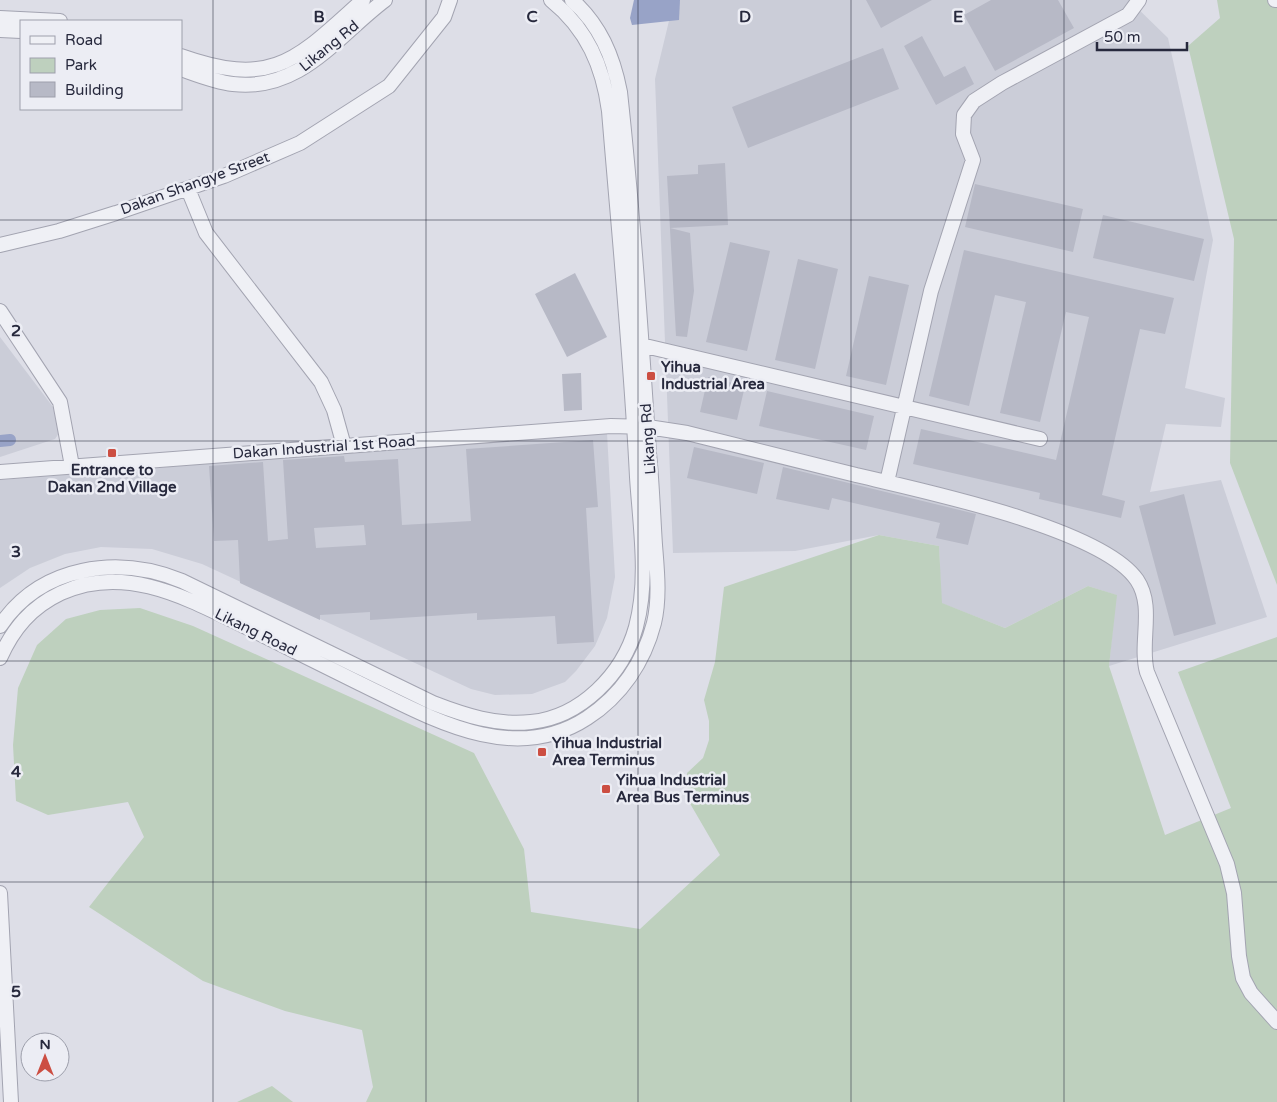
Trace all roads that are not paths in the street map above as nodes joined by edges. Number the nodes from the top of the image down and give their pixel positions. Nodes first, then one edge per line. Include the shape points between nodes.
1 (363, 0) edge
2 (385, 0) edge
3 (450, 0) edge
4 (551, 0) edge
5 (572, 0) edge
6 (1139, 0) edge
7 (0, 18) edge
8 (40, 20) edge
9 (0, 30) edge
10 (20, 31) edge
11 (182, 56) edge
12 (182, 69) edge
13 (188, 188) junction
14 (0, 245) edge
15 (0, 311) edge
16 (641, 345) junction
17 (904, 407) junction
18 (641, 426) junction
19 (1040, 439) dead end
20 (344, 446) junction
21 (72, 466) junction
22 (0, 472) edge
23 (886, 482) junction
24 (0, 626) edge
25 (0, 658) edge
26 (0, 893) edge
27 (1277, 1022) edge
28 (12, 1102) edge

1 - 11 street, Likang Rd via 300,55 276,66 251,70 224,68
2 - 12 street, Likang Rd via 314,62 281,79 262,84 232,84
3 - 13 street, Dakan Shangye Street via 444,18 390,86 300,143
4 - 18 street, Likang Rd via 584,35 597,58 605,83
5 - 16 street, Likang Rd via 601,33 618,79
6 - 17 street via 1128,15 1002,83 974,101 964,115 964,134 973,160 931,291
7 - 8 street
9 - 10 street
13 - 14 street, Dakan Shangye Street via 59,231
13 - 20 street via 206,233 321,382 334,410
15 - 21 street via 60,402
16 - 17 street
16 - 18 street, Likang Rd
17 - 19 street
17 - 23 street
18 - 20 street, Dakan Industrial 1st Road
18 - 23 street, Dakan Industrial 1st Road via 687,433
18 - 24 street, Likang Rd via 642,562 636,626 624,656 605,683 581,704 552,718 529,723 503,722 447,708 188,584 136,568 95,568 56,579 25,598
18 - 25 street, Likang Rd via 656,562 654,623 634,670 617,694 594,714 560,731 534,737 502,738 445,724 188,598 142,584 96,583 54,596 19,624
20 - 21 street, Dakan Industrial 1st Road
21 - 22 street, Dakan Industrial 1st Road
23 - 27 street, Dakan Industrial 1st Road via 964,501 1072,536 1107,555 1138,580 1146,607 1144,651 1147,672 1231,877 1243,978
26 - 28 street

